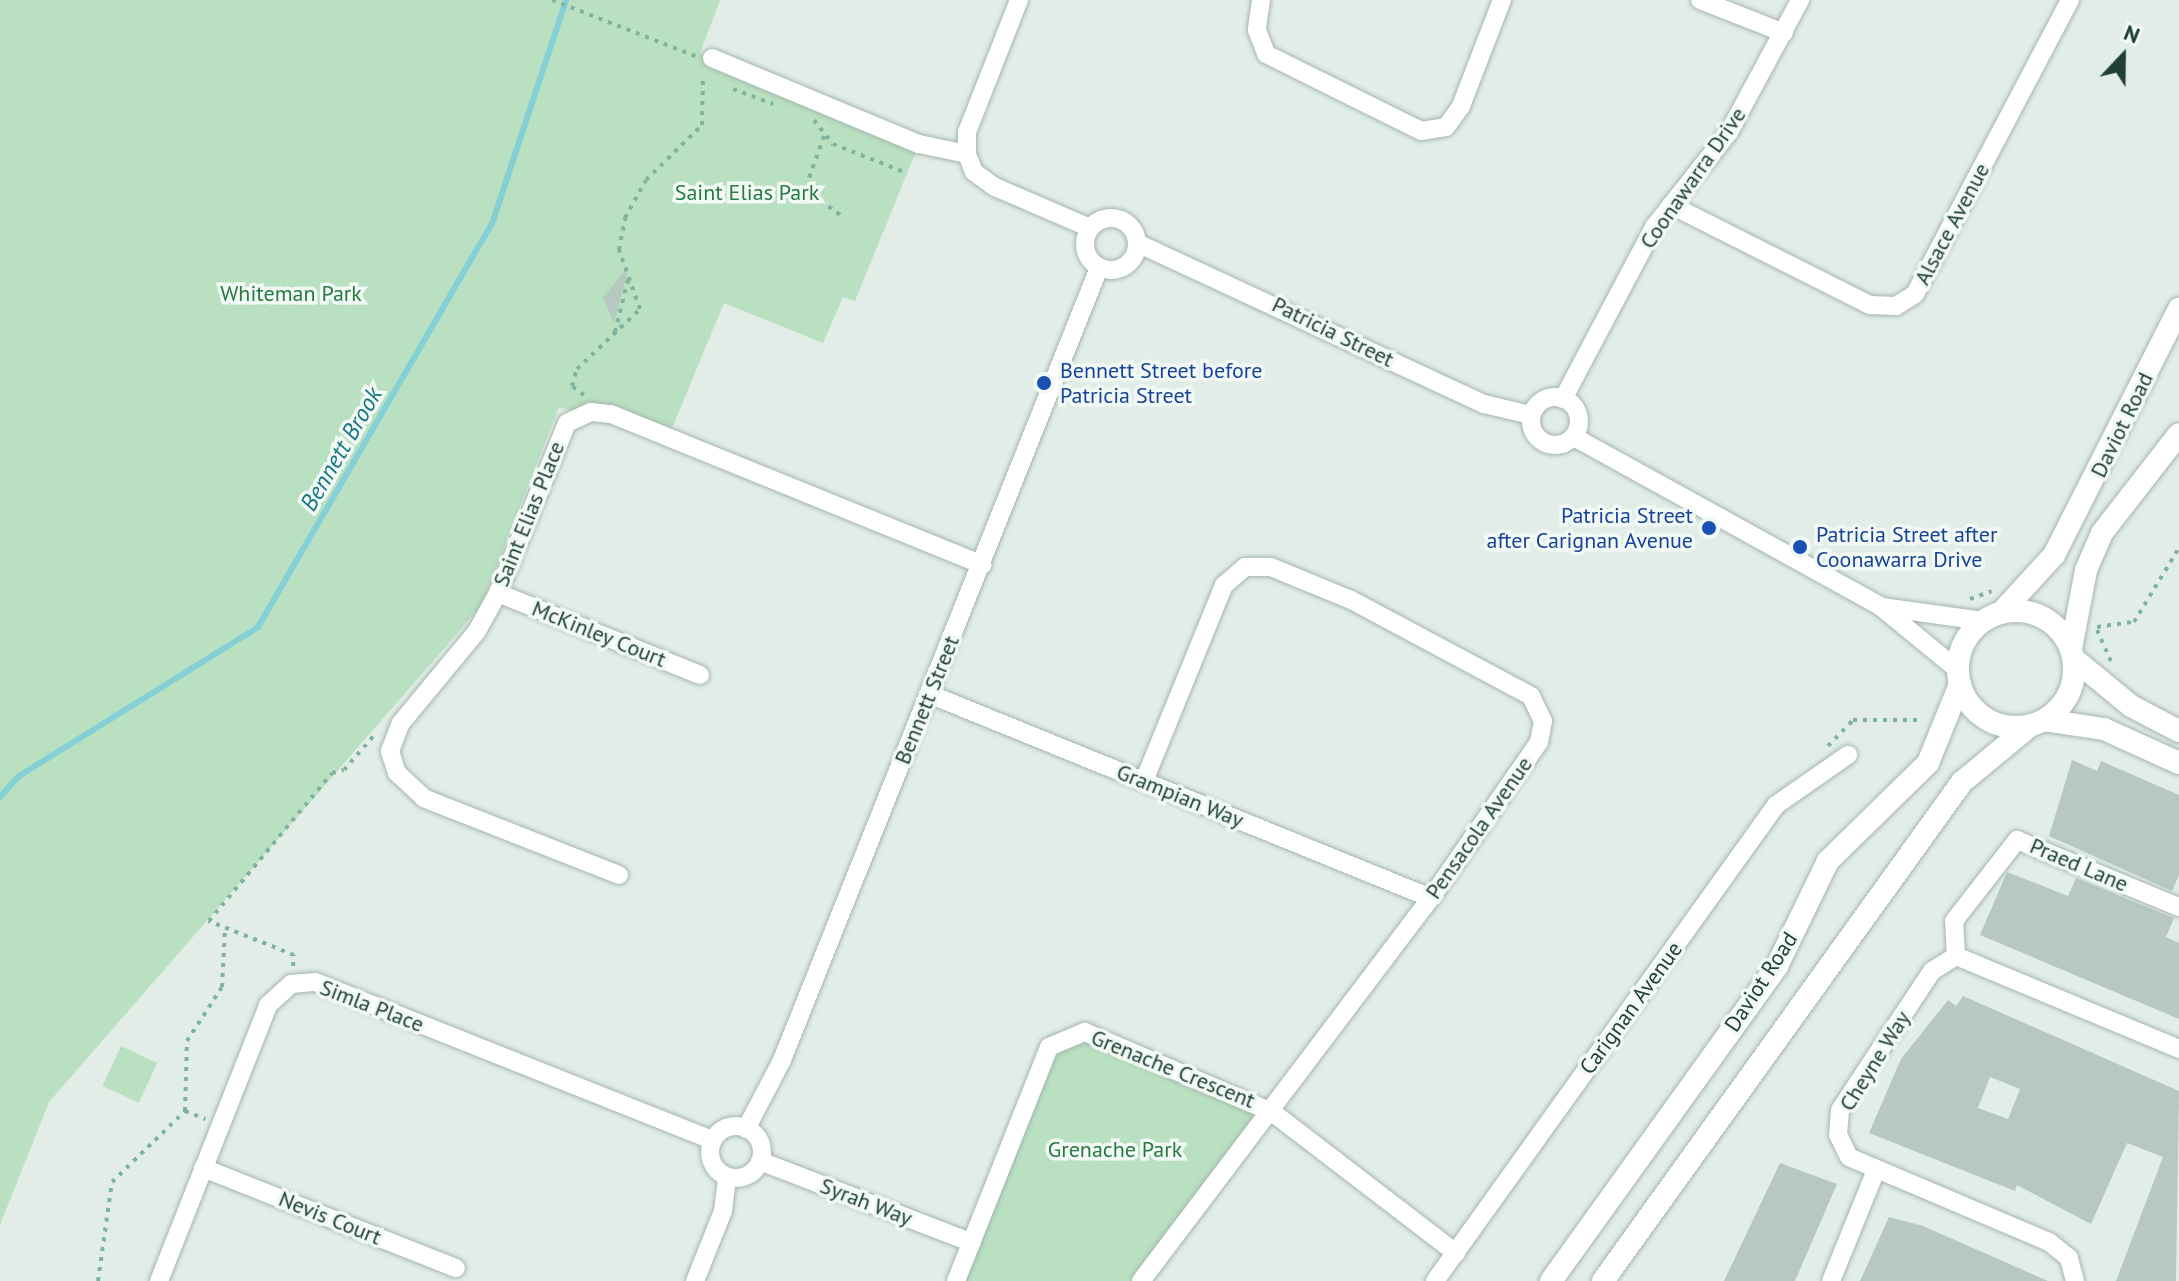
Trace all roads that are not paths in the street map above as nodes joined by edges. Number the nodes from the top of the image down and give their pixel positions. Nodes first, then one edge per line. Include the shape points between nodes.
1 (1019, 0) edge
2 (1261, 0) edge
3 (1502, 0) edge
4 (1700, 0) edge
5 (1800, 0) edge
6 (2070, 0) edge
7 (1784, 33) junction
8 (709, 59) road end
9 (967, 154) junction
10 (1671, 205) junction
11 (1090, 228) junction
12 (1137, 243) junction
13 (1099, 268) junction
14 (2179, 309) edge
15 (1563, 399) junction
16 (1531, 415) junction
17 (2179, 434) edge
18 (1574, 437) junction
19 (983, 565) junction
20 (498, 593) junction
21 (1880, 606) junction
22 (1992, 617) junction
23 (2072, 654) junction
24 (700, 675) dead end
25 (1959, 677) junction
26 (929, 694) junction
27 (2038, 723) junction
28 (2179, 731) edge
29 (1848, 755) dead end
30 (2179, 763) edge
31 (1144, 781) junction
32 (619, 875) dead end
33 (1431, 898) junction
34 (2179, 907) edge
35 (1956, 956) junction
36 (2179, 1049) edge
37 (1272, 1112) junction
38 (746, 1129) junction
39 (713, 1140) junction
40 (760, 1161) junction
41 (203, 1168) junction
42 (1876, 1170) junction
43 (727, 1177) junction
44 (972, 1243) junction
45 (1456, 1253) junction
46 (456, 1268) dead end
47 (159, 1281) edge
48 (695, 1281) edge
49 (956, 1281) edge
50 (1141, 1281) edge
51 (1435, 1281) edge
52 (1551, 1281) edge
53 (1603, 1281) edge
54 (1831, 1281) edge
55 (2075, 1281) edge

1 - 9 street via 967,132
2 - 3 street via 1257,30 1266,54 1421,131 1446,127
4 - 7 street
5 - 7 street, Coonawarra Drive
6 - 10 street, Alsace Avenue via 1915,294 1896,306 1870,305
7 - 10 street, Coonawarra Drive via 1729,132
8 - 9 street via 919,144
9 - 11 street via 974,172 995,187
10 - 15 street, Coonawarra Drive
11 - 12 street via 1114,219 1130,227
11 - 13 street via 1086,254
12 - 13 street via 1125,266
12 - 16 street, Patricia Street via 1484,404
13 - 19 street, Bennett Street
14 - 22 street, Daviot Road via 2054,555
15 - 16 street via 1543,400
15 - 18 street via 1577,411
16 - 18 street via 1540,440 1558,445
17 - 23 street, Daviot Road via 2102,533 2086,570
18 - 21 street
19 - 20 street, Saint Elias Place via 601,411 579,415 561,434
19 - 26 street, Bennett Street
20 - 24 street, McKinley Court
20 - 32 street, Saint Elias Place via 477,631 401,723 390,751 397,773 424,798
21 - 22 street
21 - 25 street
22 - 23 street via 2043,617
22 - 25 street via 1965,643
23 - 27 street via 2067,699
23 - 28 street via 2131,706
25 - 27 street via 1991,721
25 - 52 street, Daviot Road via 1928,763 1828,861 1777,966
26 - 31 street, Grampian Way
26 - 38 street, Bennett Street via 782,1060
27 - 30 street via 2104,729
27 - 53 street, Daviot Road via 1962,782
29 - 45 street, Carignan Avenue via 1776,805
31 - 33 street, Grampian Way
31 - 33 street, Pensacola Avenue via 1224,585 1245,567 1284,572 1531,696 1543,721 1539,742
33 - 37 street, Pensacola Avenue
34 - 35 street, Praed Lane via 2017,840 1954,921
35 - 36 street
35 - 42 street, Cheyne Way via 1932,971 1840,1110 1838,1134 1849,1157
37 - 44 street, Grenache Crescent via 1085,1032 1065,1035 1049,1047
37 - 45 street, Grenache Crescent
37 - 50 street, Pensacola Avenue
38 - 39 street via 727,1128
38 - 40 street via 759,1142
39 - 41 street, Simla Place via 315,982 291,984 268,1005
39 - 43 street via 710,1157
40 - 43 street via 747,1176
40 - 44 street, Syrah Way
41 - 46 street, Nevis Court
41 - 47 street, Simla Place
42 - 54 street
42 - 55 street, Cheyne Way via 2049,1242 2069,1258
43 - 48 street via 723,1211
44 - 49 street, Grenache Crescent
45 - 51 street, Carignan Avenue

